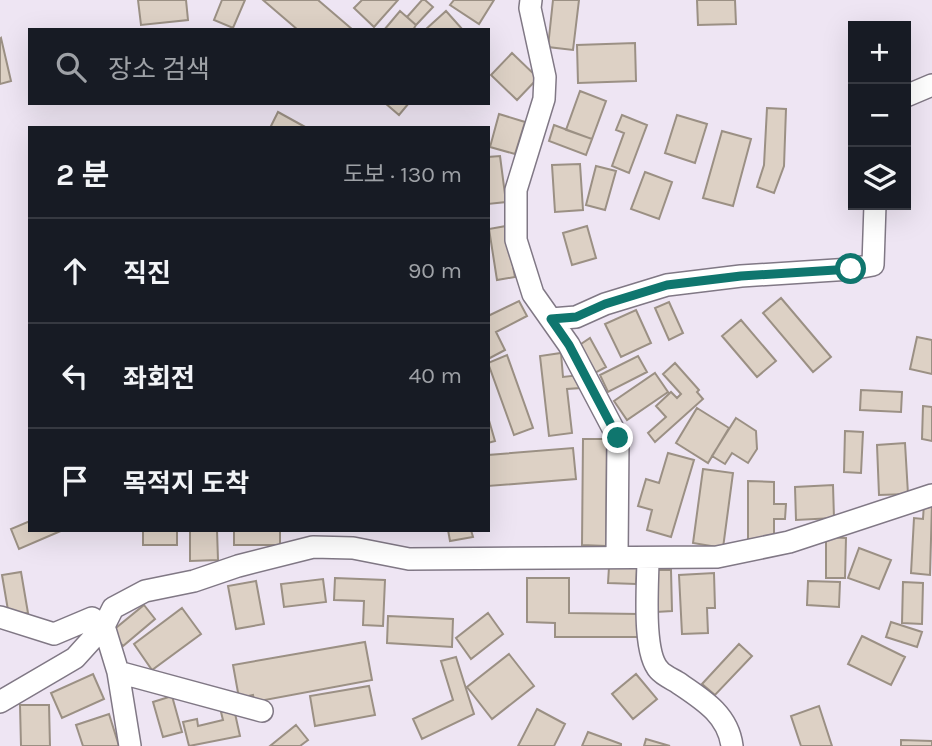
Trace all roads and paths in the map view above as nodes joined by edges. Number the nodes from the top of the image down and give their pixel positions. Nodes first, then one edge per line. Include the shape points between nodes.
1 (531, 0) edge
2 (932, 85) edge
3 (911, 94) edge
4 (875, 210) edge
5 (551, 319) junction
6 (932, 495) edge
7 (617, 556) junction
8 (648, 558) junction
9 (0, 617) edge
10 (104, 626) junction
11 (118, 672) junction
12 (0, 702) edge
13 (262, 711) dead end
14 (130, 746) edge
15 (732, 746) edge

1 - 5 street via 545,77 544,99 516,190 516,240 533,294
2 - 3 street
4 - 5 street via 873,265 667,285 576,317
5 - 7 street via 618,438
6 - 8 street via 749,552
7 - 8 street
7 - 10 street via 409,559 353,548 313,547 145,591 113,608
8 - 15 street via 649,650 659,670 720,715
9 - 10 street via 54,634 92,618
10 - 11 street
10 - 12 street via 75,658
11 - 13 street
11 - 14 street

